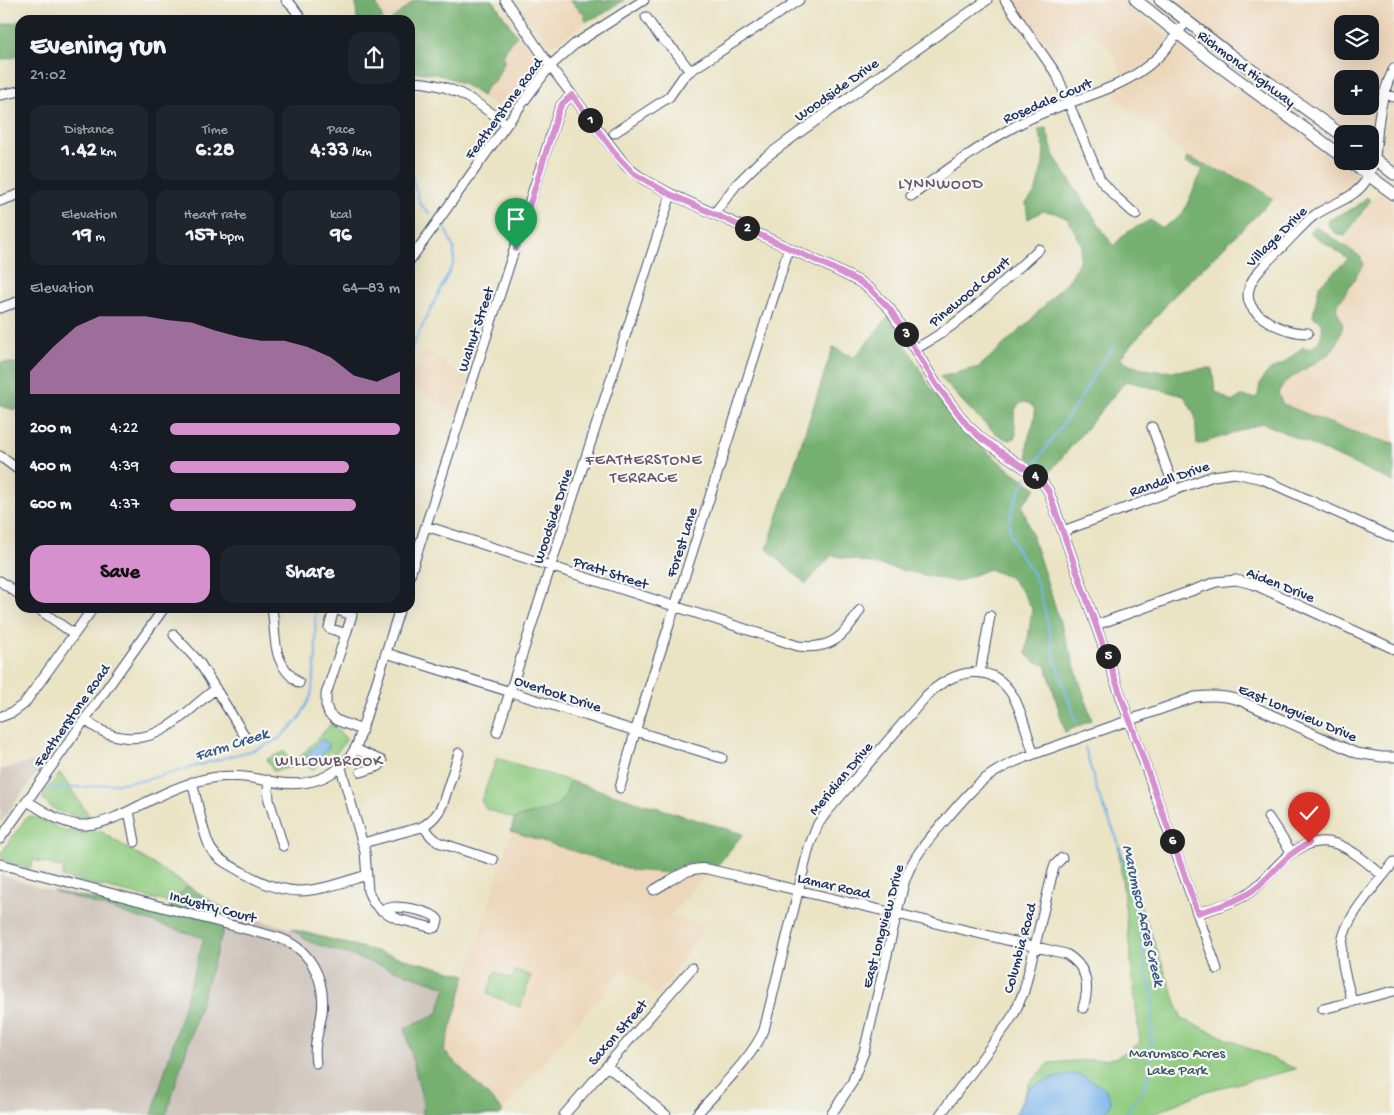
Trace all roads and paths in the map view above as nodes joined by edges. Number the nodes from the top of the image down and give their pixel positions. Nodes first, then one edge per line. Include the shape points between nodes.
1 (286, 0) edge
2 (505, 0) edge
3 (644, 0) edge
4 (800, 0) edge
5 (987, 0) edge
6 (1005, 0) edge
7 (1136, 0) edge
8 (1160, 0) edge
9 (299, 15) edge
10 (646, 18) dead end
11 (1186, 22) junction
12 (1177, 34) junction
13 (550, 66) junction
14 (1394, 68) edge
15 (690, 71) junction
16 (415, 82) edge
17 (15, 92) edge
18 (1384, 94) junction
19 (0, 95) edge
20 (572, 95) junction
21 (1394, 97) edge
22 (1068, 104) junction
23 (507, 124) junction
24 (1378, 125) edge
25 (1334, 130) edge
26 (614, 133) dead end
27 (1334, 150) edge
28 (1379, 162) edge
29 (1362, 170) edge
30 (1370, 170) edge
31 (1394, 174) edge
32 (1369, 175) junction
33 (670, 194) junction
34 (1394, 194) edge
35 (15, 196) edge
36 (911, 196) dead end
37 (0, 201) edge
38 (714, 214) junction
39 (1136, 215) dead end
40 (789, 248) junction
41 (1039, 249) dead end
42 (415, 253) edge
43 (15, 303) edge
44 (0, 308) edge
45 (1308, 333) dead end
46 (915, 349) junction
47 (1152, 427) dead end
48 (0, 456) edge
49 (15, 467) edge
50 (1175, 490) junction
51 (426, 526) junction
52 (1063, 531) junction
53 (1394, 538) edge
54 (415, 560) edge
55 (550, 567) junction
56 (0, 581) edge
57 (15, 592) edge
58 (674, 607) junction
59 (860, 610) dead end
60 (44, 613) edge
61 (89, 613) edge
62 (160, 613) edge
63 (273, 613) edge
64 (398, 613) edge
65 (990, 616) dead end
66 (1096, 625) junction
67 (74, 634) junction
68 (346, 634) dead end
69 (174, 635) dead end
70 (1394, 649) edge
71 (386, 653) junction
72 (980, 673) junction
73 (299, 683) dead end
74 (216, 689) junction
75 (510, 692) junction
76 (0, 717) edge
77 (85, 719) junction
78 (1130, 720) junction
79 (362, 730) junction
80 (497, 732) dead end
81 (635, 732) junction
82 (246, 738) dead end
83 (355, 749) junction
84 (458, 753) dead end
85 (1034, 754) junction
86 (1394, 757) edge
87 (722, 758) dead end
88 (341, 768) junction
89 (361, 772) dead end
90 (268, 780) junction
91 (192, 782) junction
92 (620, 788) dead end
93 (27, 801) junction
94 (129, 811) junction
95 (1268, 818) dead end
96 (423, 826) junction
97 (0, 839) edge
98 (135, 842) dead end
99 (362, 843) junction
100 (284, 846) dead end
101 (1292, 853) junction
102 (1062, 858) dead end
103 (493, 860) dead end
104 (1394, 862) edge
105 (0, 864) edge
106 (367, 875) junction
107 (1383, 876) junction
108 (654, 890) dead end
109 (798, 890) junction
110 (381, 910) junction
111 (1198, 913) junction
112 (897, 914) junction
113 (1035, 946) junction
114 (692, 968) dead end
115 (1217, 968) dead end
116 (1394, 991) edge
117 (1352, 1002) junction
118 (1083, 1008) dead end
119 (1323, 1009) dead end
120 (316, 1063) dead end
121 (607, 1066) junction
122 (564, 1115) edge
123 (666, 1115) edge
124 (696, 1115) edge
125 (831, 1115) edge
126 (940, 1115) edge

1 - 9 street
2 - 13 street
3 - 13 street, Featherstone Road via 564,52
4 - 15 street
5 - 38 street, Woodside Drive via 759,162
6 - 22 street via 1051,66
7 - 12 main road, Richmond Highway
8 - 11 main road, Richmond Highway
10 - 15 street
11 - 12 street, Rosedale Court
11 - 25 main road, Richmond Highway
12 - 22 street, Rosedale Court via 1158,58 1126,81
12 - 27 main road, Richmond Highway
13 - 20 street
13 - 23 street, Featherstone Road
14 - 18 street, Village Drive
15 - 26 street via 666,99
16 - 23 street via 458,91
17 - 19 street
18 - 21 street
18 - 24 street, Village Drive
20 - 33 street via 626,166
20 - 51 street, Walnut Street via 559,110
22 - 36 street, Rosedale Court via 1008,130
22 - 39 street via 1100,179
23 - 42 street, Featherstone Road
28 - 31 main road
29 - 32 main road
30 - 32 street, Village Drive
32 - 34 main road
32 - 45 street, Village Drive via 1352,196 1306,223 1260,269 1251,283 1250,302 1258,314 1292,332
33 - 38 street
33 - 55 street, Woodside Drive
35 - 37 street
38 - 40 street
40 - 46 street via 871,290 890,309
40 - 58 street, Forest Lane
41 - 46 street, Pinewood Court via 941,334
43 - 44 street
46 - 52 street via 967,425 1043,483 1052,498
47 - 50 street
48 - 49 street
50 - 52 street, Randall Drive
50 - 53 street, Randall Drive via 1224,474 1252,475
51 - 54 street, Walnut Street
51 - 55 street, Pratt Street
52 - 66 street
55 - 58 street, Pratt Street
55 - 75 street, Woodside Drive
56 - 57 street
58 - 59 street, Pratt Street via 807,647 826,645 842,636
58 - 81 street, Forest Lane
60 - 67 street
61 - 67 street
62 - 77 street, Featherstone Road
63 - 73 street via 277,654 284,669
64 - 71 street
65 - 72 street
66 - 70 street, Aiden Drive via 1216,582 1236,580 1253,584
66 - 78 street
67 - 76 street via 24,704
68 - 79 street via 326,694 326,705 336,720
69 - 74 street via 192,653
71 - 75 street, Overlook Drive
71 - 79 street
72 - 85 street via 1000,682 1012,694
72 - 109 street, Meridian Drive via 956,675 935,688 826,813 810,841
74 - 77 street via 166,729 140,738 100,731
74 - 82 street
75 - 80 street, Woodside Drive
75 - 81 street, Overlook Drive
77 - 93 street, Featherstone Road
78 - 85 street, East Longview Drive
78 - 86 street, East Longview Drive via 1195,697 1217,695 1239,700 1356,753
78 - 111 street
79 - 83 street
81 - 87 street, Overlook Drive
81 - 92 street, Forest Lane
83 - 88 street
83 - 89 street via 382,761 380,766
84 - 96 street via 440,810
85 - 112 street, East Longview Drive via 989,775 969,792 910,866
88 - 90 street via 308,783
88 - 99 street
90 - 91 street via 223,776
90 - 100 street via 269,800
91 - 94 street
91 - 106 street via 211,848 224,862 253,878 282,889 307,892
93 - 94 street via 60,820 79,825 104,822
93 - 97 street, Featherstone Road
94 - 98 street
95 - 101 street
96 - 99 street
96 - 103 street via 438,842
99 - 106 street
101 - 107 street via 1315,842 1338,844
101 - 111 street via 1253,890
102 - 113 street, Columbia Road via 1052,871
104 - 107 street
105 - 120 street, Industry Court via 276,937 294,945 309,958 320,984 322,1006 316,1038
106 - 110 street via 370,898
107 - 117 street via 1351,918 1344,933 1342,953
108 - 109 street, Lamar Road via 683,872 700,868
109 - 112 street, Lamar Road
109 - 124 street, Meridian Drive via 762,1035
110 - 110 street via 398,919 433,928 438,920 435,915 404,907
111 - 115 street
112 - 113 street, Lamar Road
112 - 125 street, East Longview Drive via 864,1052 852,1083
113 - 118 street, Lamar Road via 1066,954 1082,968 1087,980
113 - 126 street, Columbia Road via 1024,991 1014,1014
114 - 121 street, Saxon Street
116 - 117 street
117 - 119 street
121 - 122 street, Saxon Street
121 - 123 street

